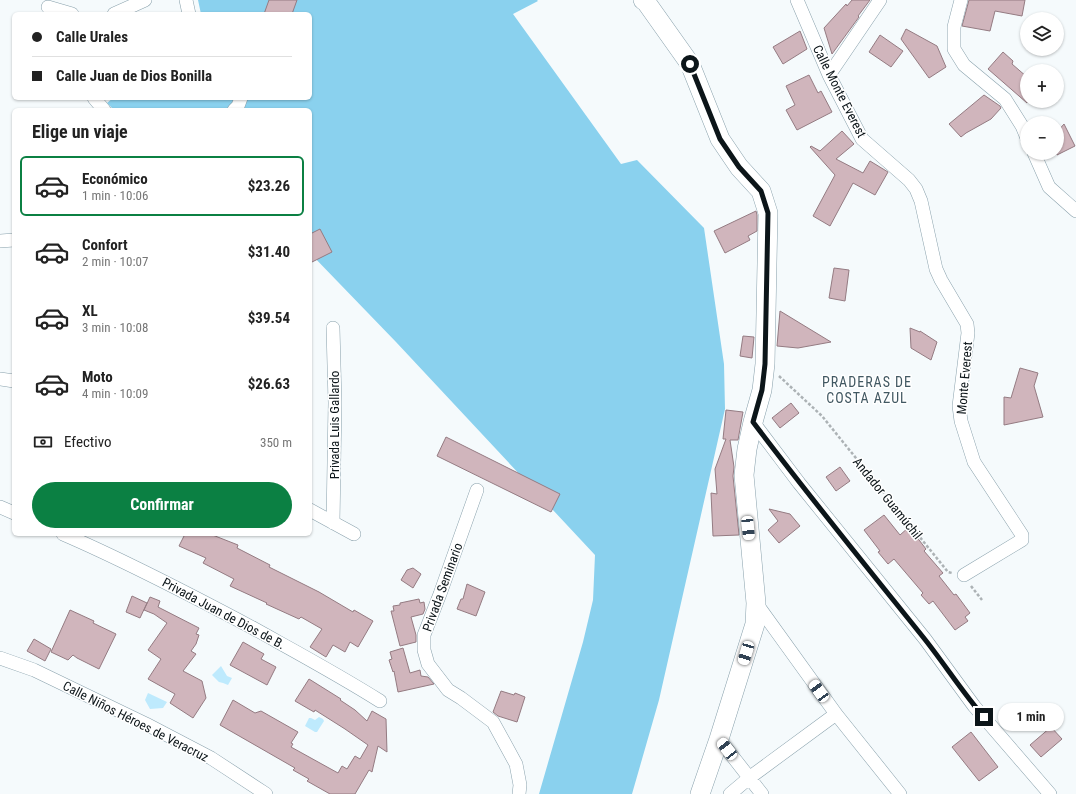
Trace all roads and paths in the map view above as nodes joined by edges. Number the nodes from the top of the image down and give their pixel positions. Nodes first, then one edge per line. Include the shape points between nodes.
1 (145, 0) edge
2 (186, 0) edge
3 (643, 0) edge
4 (797, 0) edge
5 (880, 0) edge
6 (960, 0) edge
7 (48, 7) dead end
8 (65, 12) edge
9 (118, 12) edge
10 (189, 12) edge
11 (829, 75) junction
12 (96, 100) edge
13 (102, 108) edge
14 (1020, 123) edge
15 (1037, 160) edge
16 (1076, 211) edge
17 (12, 240) edge
18 (0, 241) edge
19 (941, 280) joint
20 (333, 328) dead end
21 (765, 364) junction
22 (0, 379) edge
23 (12, 381) edge
24 (753, 422) junction
25 (477, 490) dead end
26 (0, 507) edge
27 (312, 511) edge
28 (12, 512) edge
29 (333, 523) junction
30 (354, 534) dead end
31 (68, 536) edge
32 (964, 575) junction
33 (982, 600) dead end
34 (756, 603) junction
35 (0, 658) edge
36 (380, 701) dead end
37 (836, 714) junction
38 (719, 739) junction
39 (749, 778) junction
40 (266, 794) edge
41 (519, 794) edge
42 (700, 794) edge
43 (730, 794) edge
44 (762, 794) edge
45 (900, 794) edge
46 (1050, 794) edge

1 - 9 street
2 - 10 street
3 - 21 street via 690,64 720,139 739,167 761,191 768,213
4 - 11 street, Calle Monte Everest
5 - 11 street
6 - 14 street via 954,27 954,49 964,65 1005,99
7 - 8 street
11 - 19 street, Calle Monte Everest via 862,139 916,189
12 - 13 street
15 - 16 street via 1049,187
17 - 18 street
19 - 32 street, Monte Everest via 967,324 960,406 961,421 974,462 1023,538
20 - 29 street, Privada Luis Gallardo
21 - 24 street via 762,390
21 - 32 path, Andador Guamúchil via 822,416 948,572
22 - 23 street
24 - 34 street via 744,475
24 - 46 street via 799,483 925,638 974,706
25 - 41 street, Privada Seminario via 424,635 424,650 428,664 448,690 493,722 516,764
26 - 28 street
27 - 29 street
29 - 30 street
31 - 36 street, Privada Juan de Dios de B. via 186,592
32 - 33 path
34 - 37 street
34 - 38 street via 755,624
35 - 40 street, Calle Niños Héroes de Veracruz via 34,670 146,724 212,758
37 - 39 street
37 - 45 street
38 - 39 street
38 - 42 street
39 - 43 street
39 - 44 street

